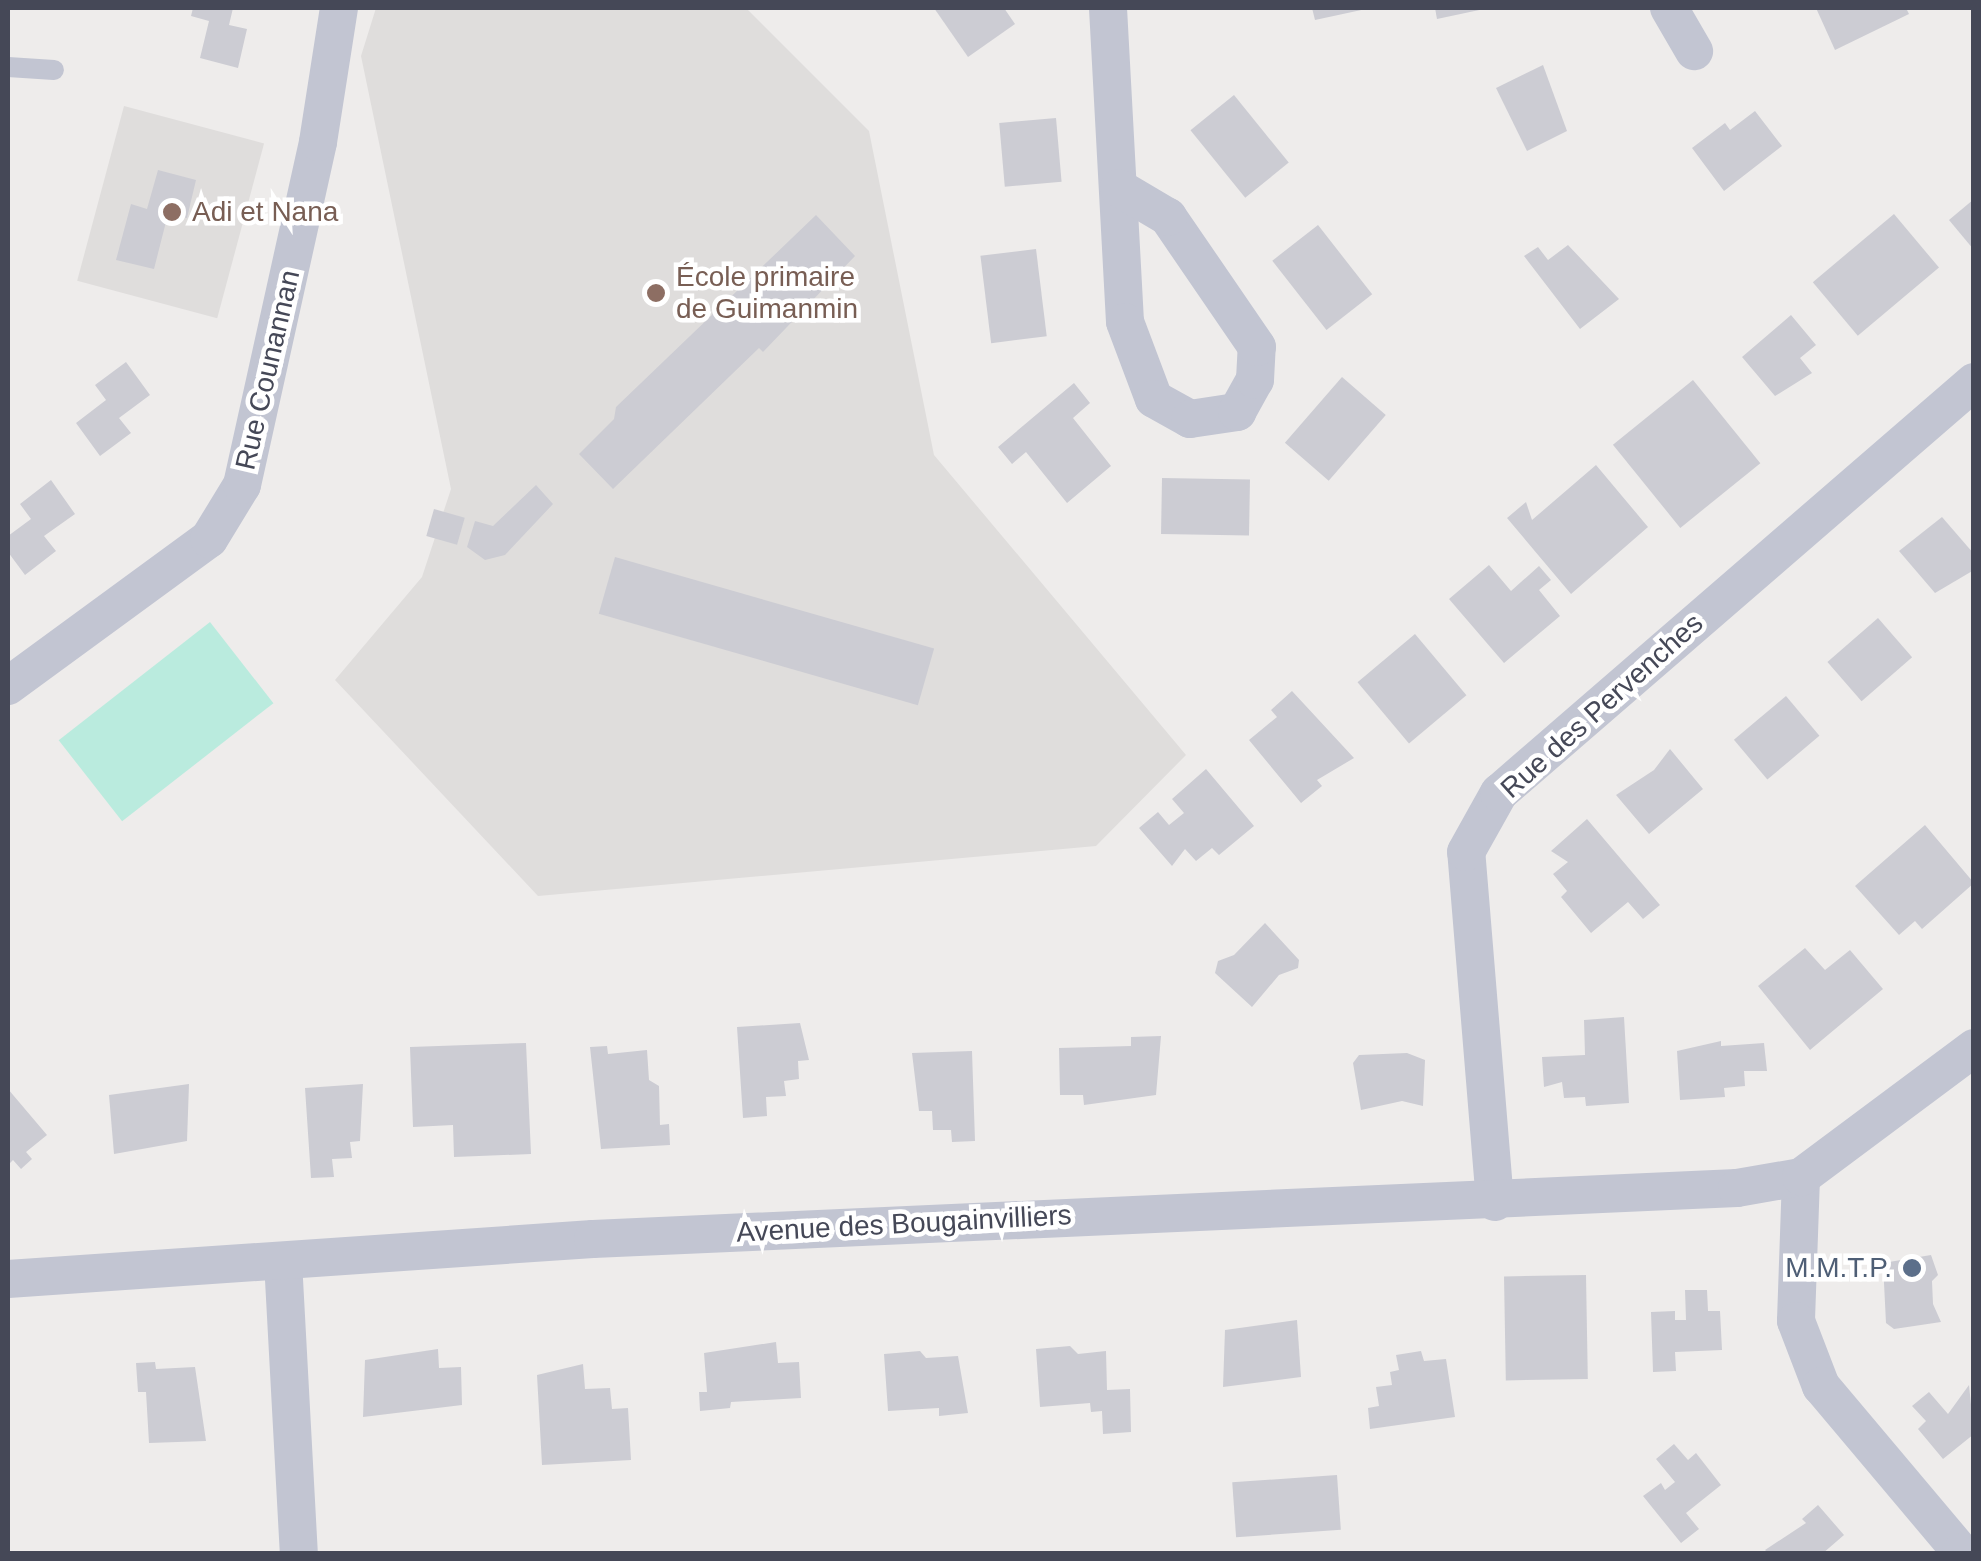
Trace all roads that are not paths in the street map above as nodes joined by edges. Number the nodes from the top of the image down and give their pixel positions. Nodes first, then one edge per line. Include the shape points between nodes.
1 (339, 8) edge
2 (1108, 8) edge
3 (1669, 8) edge
4 (1694, 50) dead end
5 (8, 66) edge
6 (54, 70) dead end
7 (1119, 188) junction
8 (1974, 382) edge
9 (8, 686) edge
10 (1974, 1048) edge
11 (1801, 1178) junction
12 (1495, 1202) junction
13 (283, 1261) junction
14 (8, 1279) edge
15 (299, 1554) edge
16 (1968, 1554) edge

1 - 9 street, Rue Counannan via 318,142 242,485 209,539
2 - 7 street
3 - 4 street
5 - 6 lane
7 - 7 street via 1125,322 1154,399 1190,418 1237,412 1254,380 1257,347 1168,217
8 - 12 street, Rue des Pervenches via 1499,793 1466,852
10 - 11 street
11 - 12 street, Avenue des Bougainvilliers
11 - 16 street via 1796,1320 1821,1386
12 - 13 street, Avenue des Bougainvilliers via 612,1238
13 - 14 street, Avenue des Bougainvilliers
13 - 15 street

